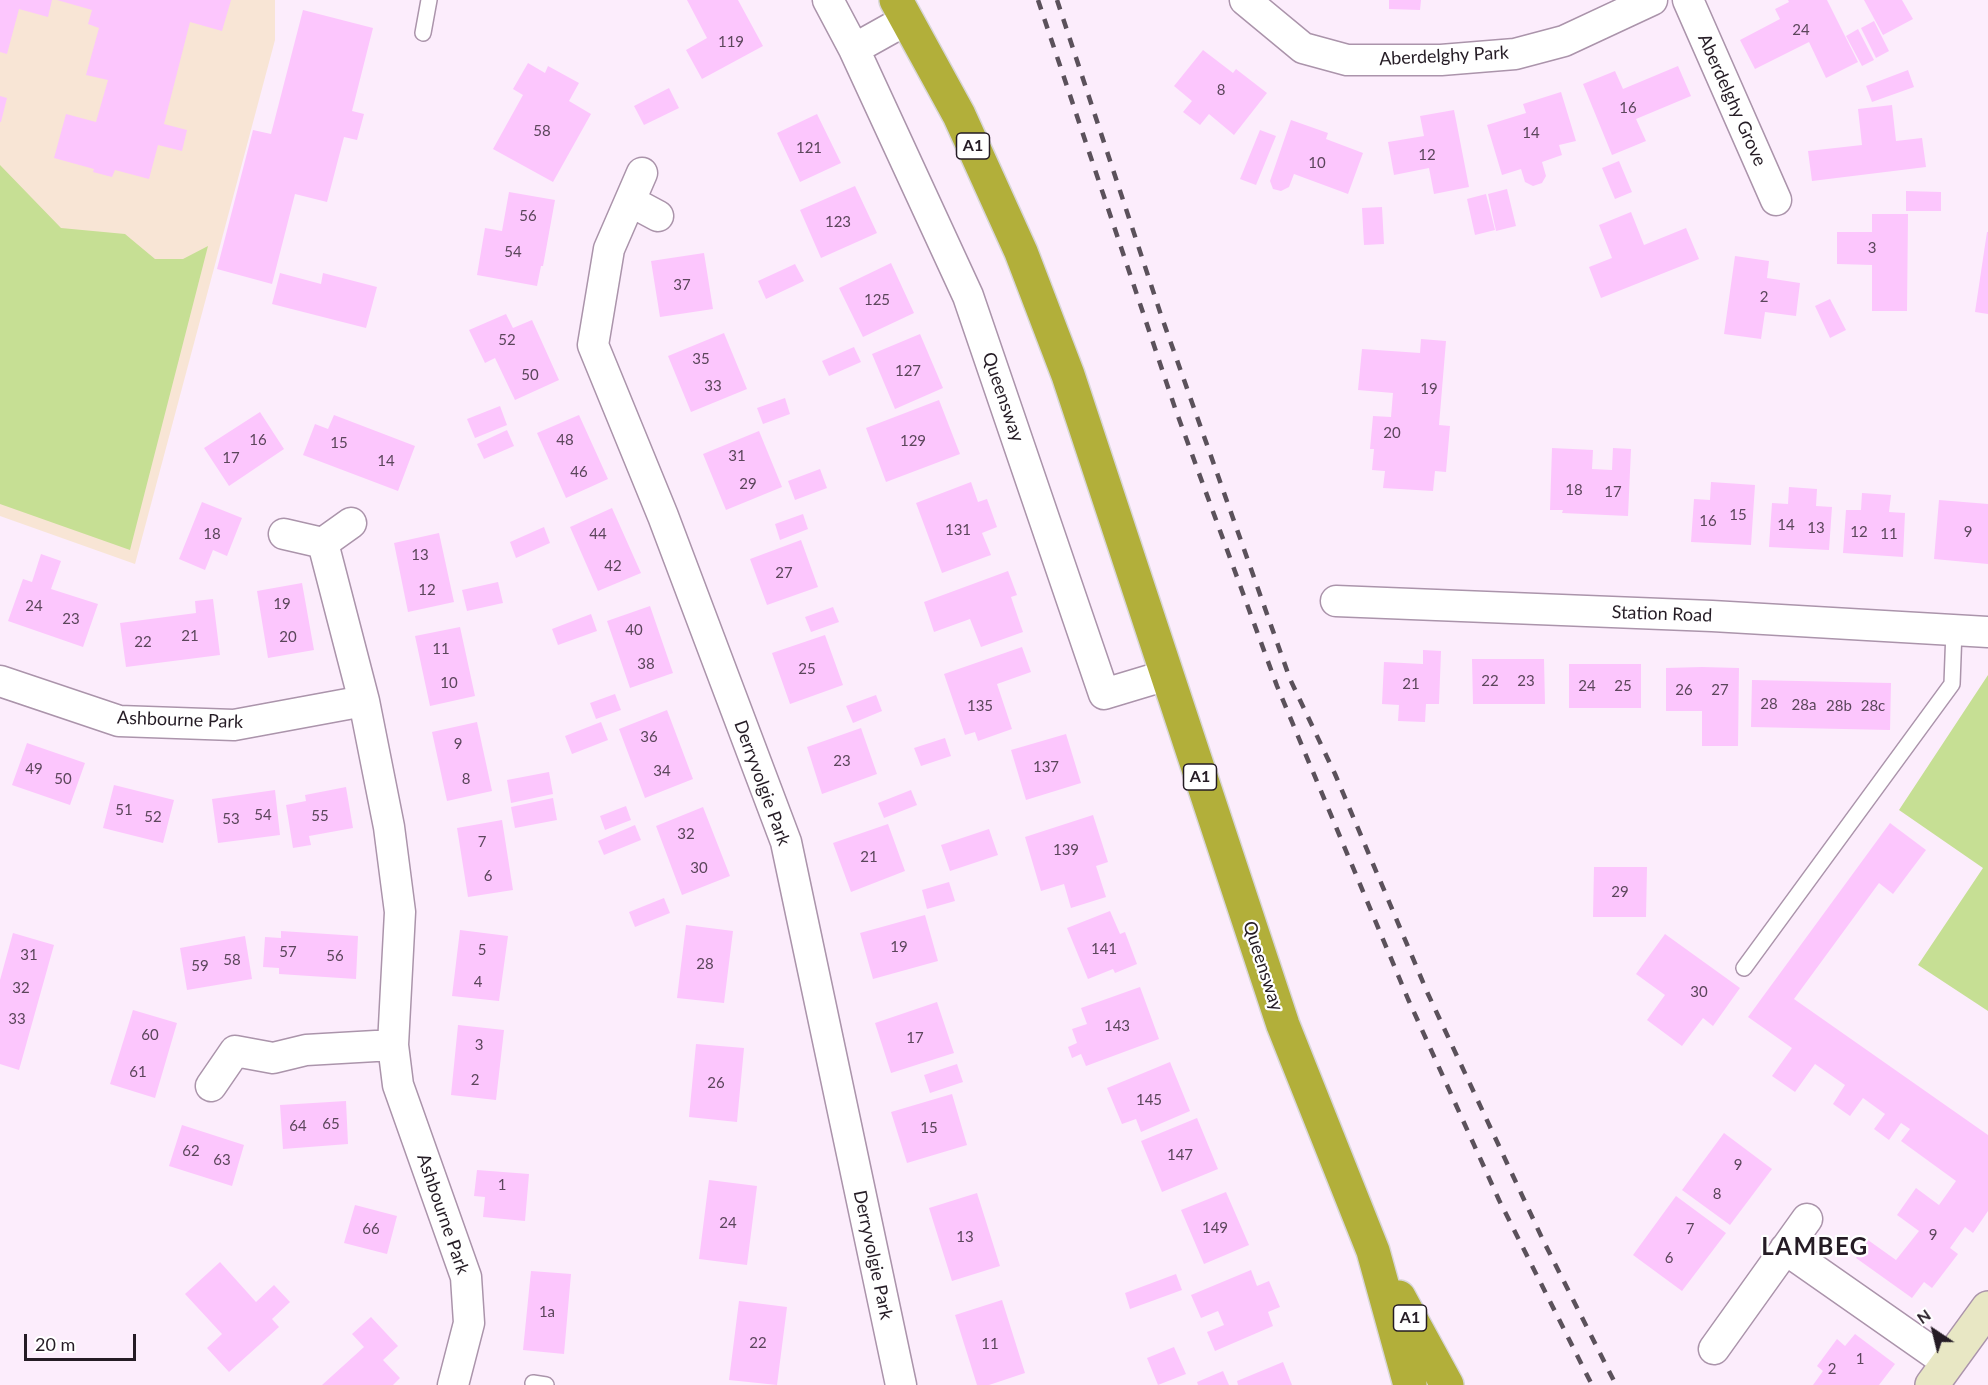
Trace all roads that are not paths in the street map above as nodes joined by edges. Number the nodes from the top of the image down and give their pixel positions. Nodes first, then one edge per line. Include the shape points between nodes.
1 (429, 0) edge
2 (828, 0) edge
3 (1245, 0) edge
4 (1652, 0) edge
5 (1688, 0) edge
6 (901, 10) edge
7 (423, 33) dead end
8 (854, 49) junction
9 (642, 173) dead end
10 (1776, 200) dead end
11 (630, 201) junction
12 (658, 216) dead end
13 (351, 523) dead end
14 (284, 534) dead end
15 (323, 543) junction
16 (1336, 601) dead end
17 (1954, 630) junction
18 (1988, 632) edge
19 (1167, 675) junction
20 (0, 681) edge
21 (364, 701) junction
22 (1744, 968) dead end
23 (393, 1045) junction
24 (211, 1086) dead end
25 (1807, 1219) dead end
26 (1785, 1249) junction
27 (1373, 1251) junction
28 (1988, 1308) edge
29 (1714, 1349) dead end
30 (1940, 1374) edge
31 (453, 1385) edge
32 (901, 1385) edge
33 (1410, 1385) edge
34 (1447, 1385) edge

1 - 7 lane
2 - 8 street, Queensway
3 - 4 street, Aberdelghy Park via 1303,48 1347,60 1441,60 1515,54 1564,41
5 - 10 street, Aberdelghy Grove
6 - 8 street, Queensway
6 - 19 highway, Queensway / A1 via 959,115 1021,252 1068,375
8 - 19 street, Queensway via 968,296 1104,694
9 - 11 street, Derryvolgie Park
11 - 12 street
11 - 32 street, Derryvolgie Park via 609,249 594,345 786,842
13 - 15 street
14 - 15 street
15 - 21 street, Ashbourne Park
16 - 17 street, Station Road
17 - 18 street, Station Road
17 - 22 lane via 1952,684
19 - 27 highway, Queensway / A1 via 1282,1025
20 - 21 street, Ashbourne Park via 119,722 234,725
21 - 23 street, Ashbourne Park via 389,827 400,912
23 - 24 street via 306,1050 273,1058 235,1051
23 - 31 street, Ashbourne Park via 398,1084 466,1277 469,1323
25 - 26 street
26 - 29 street
26 - 30 street
27 - 33 highway, Queensway / A1
27 - 34 highway, Queensway / A1
28 - 30 main road

